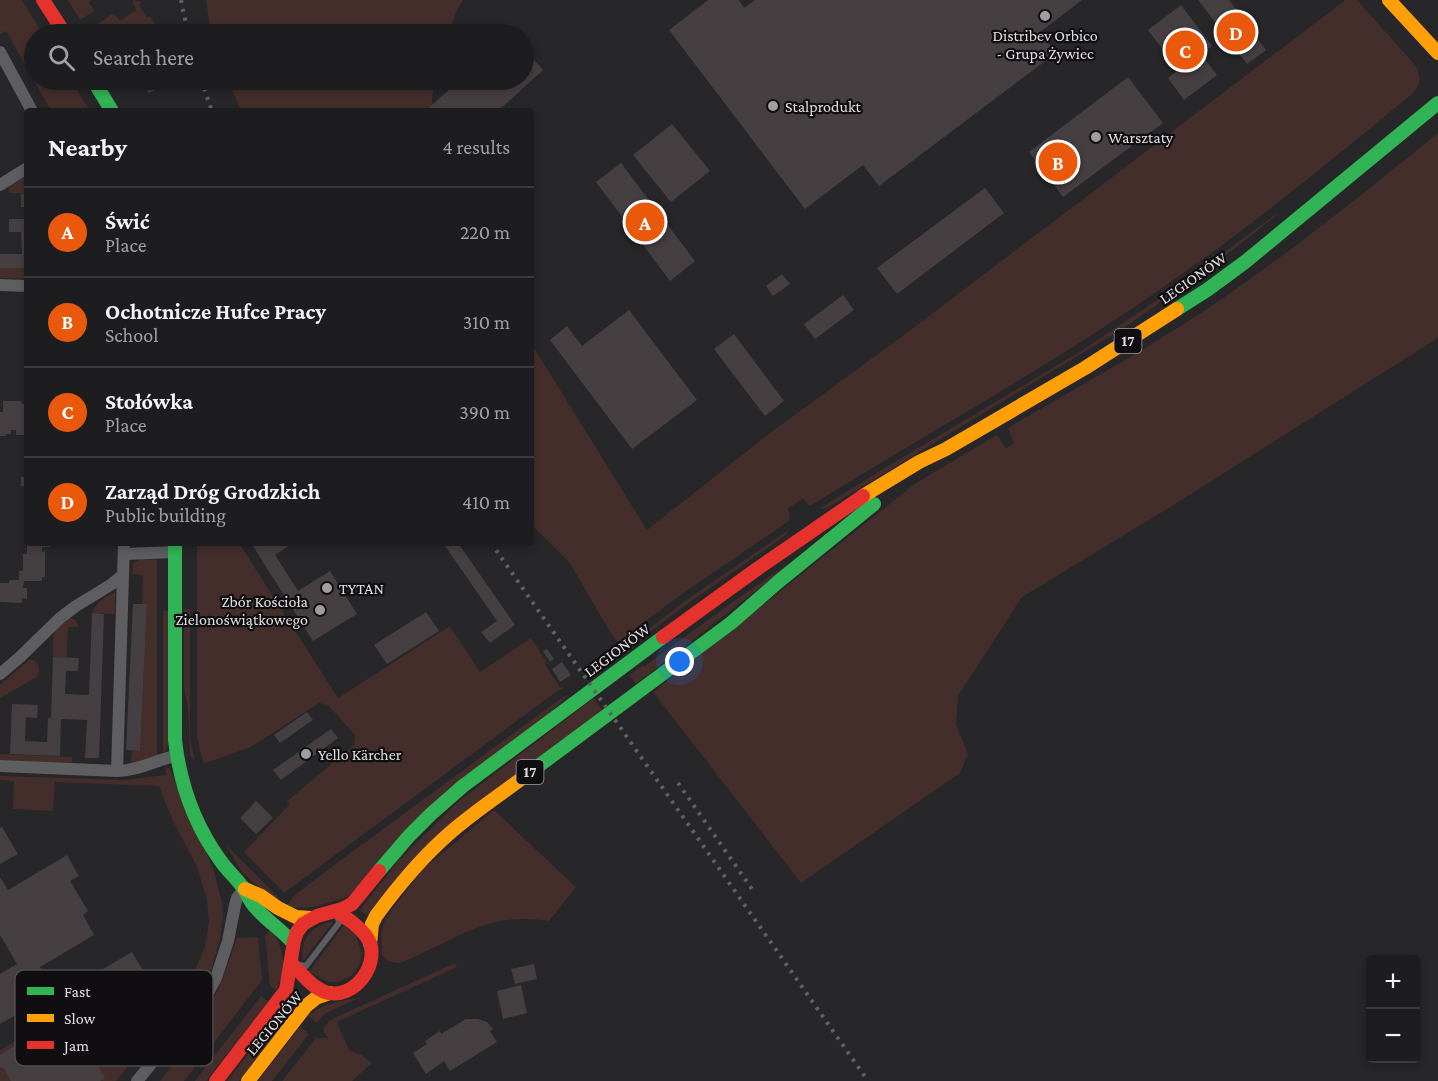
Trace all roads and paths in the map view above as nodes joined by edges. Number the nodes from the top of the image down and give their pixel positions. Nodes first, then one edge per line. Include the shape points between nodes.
1 (43, 0) edge
2 (1389, 0) edge
3 (59, 24) edge
4 (0, 51) edge
5 (1438, 53) edge
6 (99, 90) edge
7 (1438, 103) edge
8 (30, 108) edge
9 (110, 108) edge
10 (24, 170) edge
11 (0, 185) edge
12 (0, 285) edge
13 (24, 286) edge
14 (946, 449) junction
15 (175, 547) edge
16 (124, 548) edge
17 (123, 575) junction
18 (0, 674) edge
19 (176, 756) junction
20 (0, 766) edge
21 (117, 771) junction
22 (245, 889) junction
23 (336, 912) junction
24 (310, 918) junction
25 (293, 943) junction
26 (370, 944) junction
27 (292, 964) junction
28 (213, 983) edge
29 (330, 993) junction
30 (149, 1066) edge
31 (137, 1081) edge
32 (216, 1081) edge
33 (248, 1081) edge

1 - 3 main road
2 - 5 main road
4 - 8 street
6 - 9 main road
7 - 14 main road, LEGIONÓW / 17 via 1208,290
10 - 11 street
12 - 13 street
14 - 23 main road, LEGIONÓW / 17 via 880,485 757,569 476,776 408,836 349,907
14 - 26 main road, LEGIONÓW / 17 via 825,543 731,623 443,838 414,866 376,916
15 - 16 street
15 - 19 main road
16 - 17 street
17 - 18 street via 60,618
17 - 21 street
19 - 21 street
19 - 22 main road via 185,797 199,826 221,862
20 - 21 street
22 - 24 main road via 296,917
22 - 25 main road via 254,907
22 - 28 street via 237,898
23 - 24 main road, 17
23 - 26 main road via 351,921
23 - 27 lane via 339,923 306,966
24 - 25 main road via 299,928
25 - 27 main road, LEGIONÓW
26 - 29 main road, 17 via 369,964 362,980 346,991
27 - 29 main road via 313,984
27 - 32 main road, LEGIONÓW via 286,990
29 - 33 main road, LEGIONÓW / 17 via 306,1006
30 - 31 street

